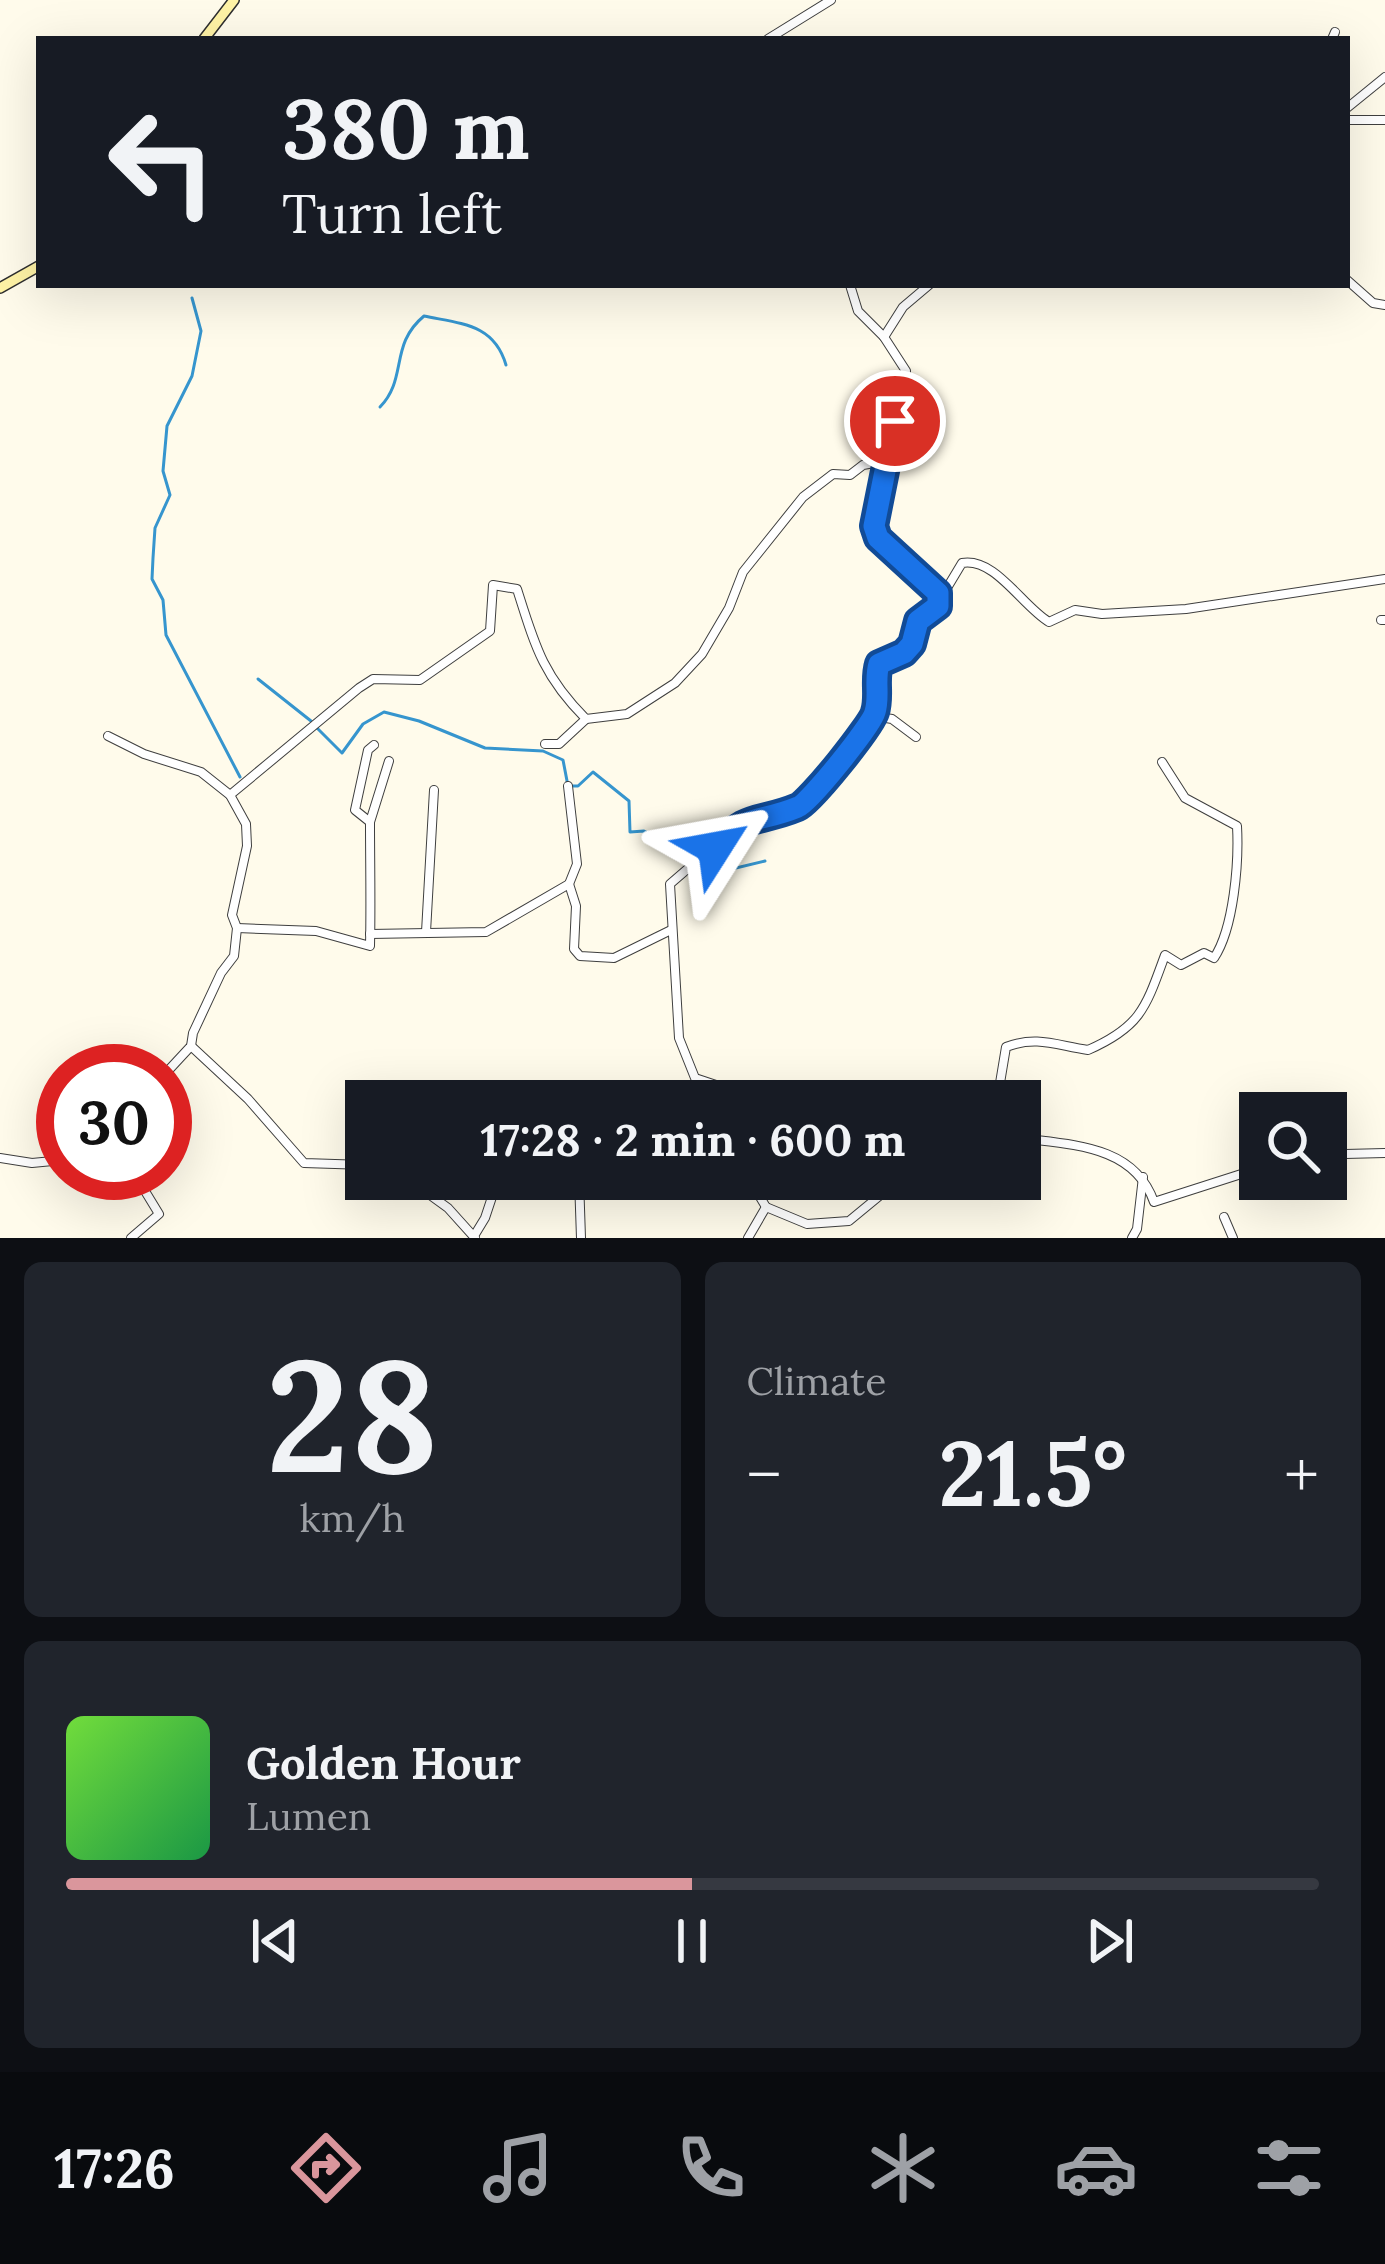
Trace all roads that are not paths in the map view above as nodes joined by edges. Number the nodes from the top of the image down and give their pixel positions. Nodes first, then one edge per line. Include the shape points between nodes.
1 (234, 0) edge
2 (831, 0) edge
3 (206, 36) edge
4 (773, 36) edge
5 (1385, 77) edge
6 (1350, 106) edge
7 (1350, 120) edge
8 (1385, 120) edge
9 (36, 268) edge
10 (1350, 283) edge
11 (0, 288) edge
12 (851, 288) edge
13 (925, 288) edge
14 (1385, 305) edge
15 (884, 337) junction
16 (885, 460) junction
17 (1385, 579) edge
18 (941, 598) junction
19 (874, 716) junction
20 (586, 719) junction
21 (108, 736) dead end
22 (916, 737) dead end
23 (544, 744) dead end
24 (374, 746) dead end
25 (389, 761) dead end
26 (1162, 762) dead end
27 (568, 786) dead end
28 (434, 790) dead end
29 (230, 795) junction
30 (370, 822) junction
31 (568, 884) junction
32 (237, 928) junction
33 (670, 930) junction
34 (426, 932) junction
35 (370, 934) junction
36 (191, 1044) edge
37 (192, 1047) edge
38 (701, 1080) edge
39 (1000, 1080) edge
40 (1041, 1141) edge
41 (1385, 1153) edge
42 (0, 1158) edge
43 (1347, 1158) edge
44 (36, 1163) edge
45 (345, 1165) edge
46 (1239, 1175) edge
47 (1143, 1176) junction
48 (150, 1200) edge
49 (437, 1200) edge
50 (489, 1200) edge
51 (580, 1200) edge
52 (762, 1200) edge
53 (874, 1200) edge
54 (766, 1207) junction
55 (1224, 1217) dead end
56 (474, 1237) edge
57 (131, 1238) edge
58 (581, 1238) edge
59 (748, 1238) edge
60 (1132, 1238) edge
61 (1233, 1238) edge

1 - 3 main road
2 - 4 street
5 - 6 street
7 - 8 street
9 - 11 main road
10 - 14 street
12 - 15 street via 858,310
13 - 15 street
15 - 16 street via 906,367
16 - 18 street via 878,538
16 - 20 street via 833,474 803,497 743,572 702,654 675,683 627,714
17 - 18 street via 1186,609 1075,610 1049,622 970,560
18 - 19 street via 918,621 910,647 879,664
19 - 22 street
19 - 33 street via 806,803 742,822 671,880
20 - 23 street via 560,744
20 - 29 street via 556,689 517,589 493,585 490,631 420,680 373,679
21 - 29 street via 201,772
24 - 30 street via 355,810
25 - 30 street
26 - 39 street via 1185,798 1237,826 1227,927 1216,956 1180,964 1166,955 1137,1019 1088,1050 1064,1041 1006,1046
27 - 31 street via 577,864
28 - 34 street
29 - 32 street via 248,846 232,914
30 - 35 street
31 - 33 street via 580,956 614,958
31 - 34 street via 486,932
32 - 35 street via 316,931 370,946
32 - 36 street via 234,956
33 - 38 street via 679,1038
34 - 35 street
37 - 45 street via 304,1163
40 - 47 street via 1085,1147
41 - 43 street
42 - 44 street
46 - 47 street via 1154,1202
47 - 60 street
48 - 57 street via 159,1214
49 - 56 street
50 - 56 street
51 - 58 street
52 - 54 street
53 - 54 street via 849,1221 808,1224
54 - 59 street
55 - 61 street

